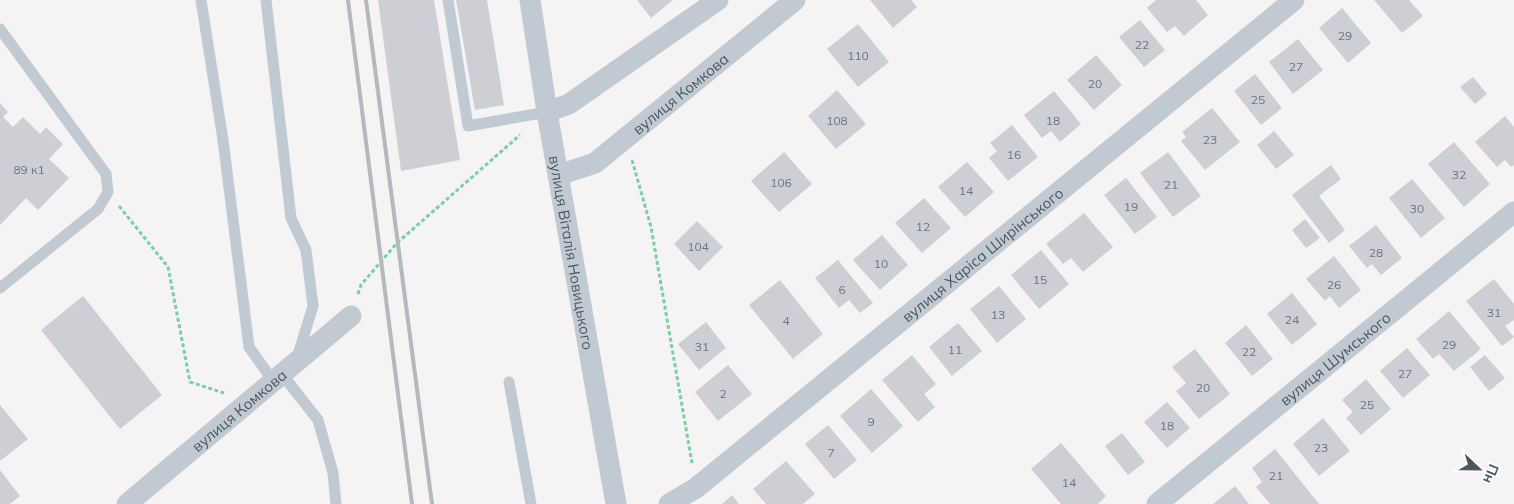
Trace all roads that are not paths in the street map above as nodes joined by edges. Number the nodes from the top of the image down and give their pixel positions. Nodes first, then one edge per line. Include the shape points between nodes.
1 (201, 0) edge
2 (266, 0) edge
3 (448, 0) edge
4 (530, 0) edge
5 (718, 0) edge
6 (795, 0) edge
7 (1294, 0) edge
8 (0, 29) edge
9 (547, 112) junction
10 (558, 175) junction
11 (1514, 212) edge
12 (0, 288) edge
13 (351, 316) road end
14 (283, 372) junction
15 (509, 382) dead end
16 (127, 504) edge
17 (336, 504) edge
18 (531, 504) edge
19 (616, 504) edge
20 (669, 504) edge
21 (1157, 504) edge

1 - 14 lane via 249,347
2 - 14 lane via 291,218 306,250 313,306
3 - 9 lane via 468,126
4 - 9 street, вулиця Віталія Новицького
5 - 9 street via 569,104
6 - 10 street, вулиця Комкова via 595,163
7 - 20 street, вулиця Харіса Ширінського via 696,488
8 - 12 lane via 106,174 108,192 98,209
9 - 10 street, вулиця Віталія Новицького
10 - 19 street, вулиця Віталія Новицького
11 - 21 street, вулиця Шумського
13 - 14 street, вулиця Комкова
14 - 16 street, вулиця Комкова
14 - 17 lane via 318,420 333,473
15 - 18 lane

